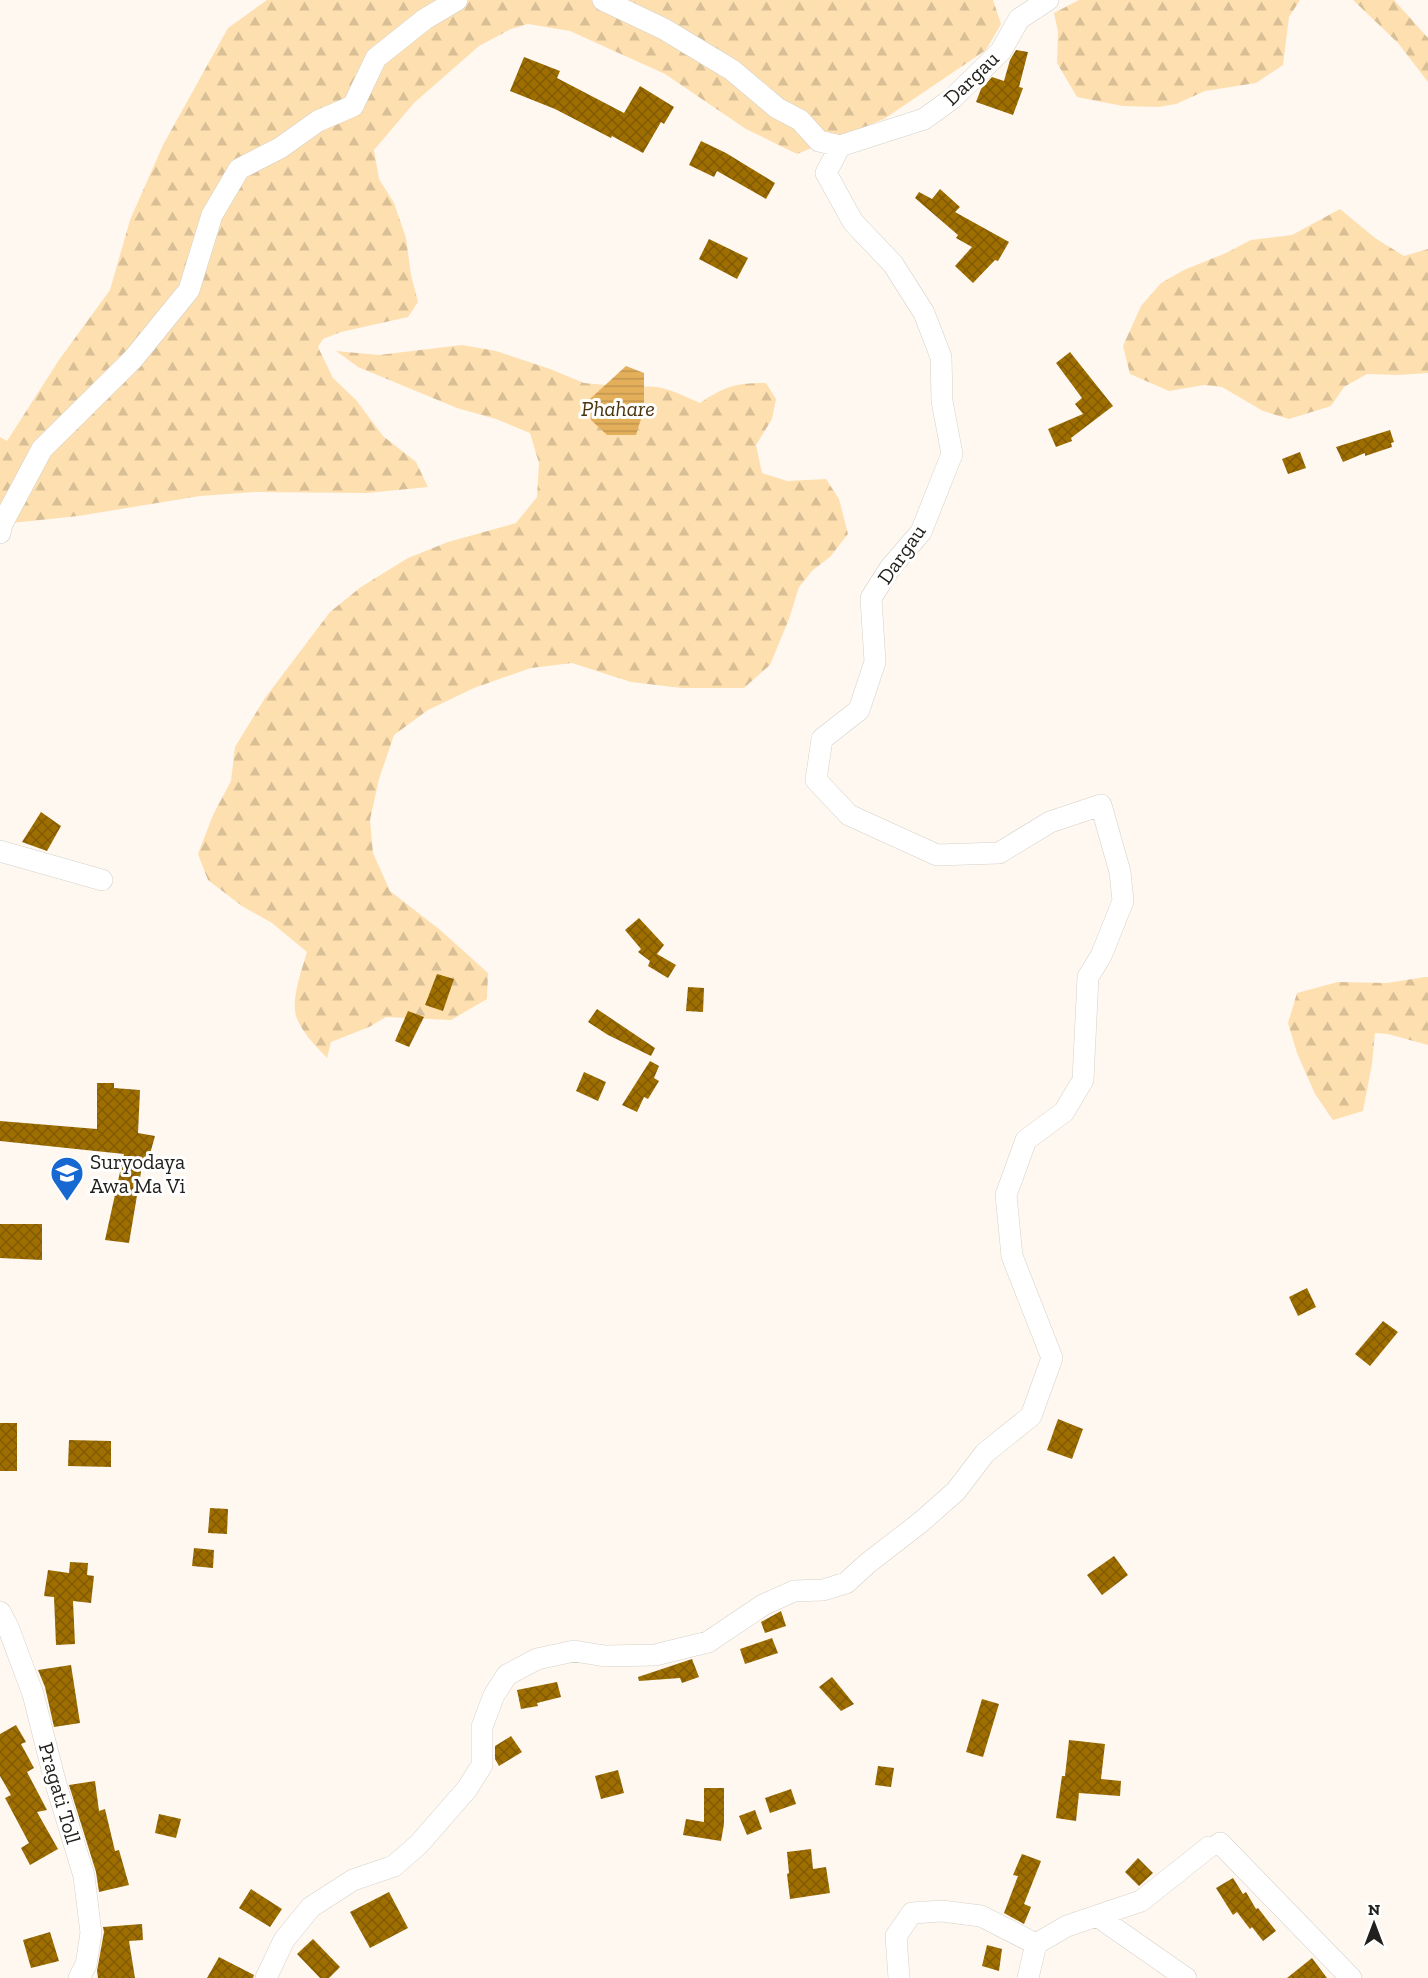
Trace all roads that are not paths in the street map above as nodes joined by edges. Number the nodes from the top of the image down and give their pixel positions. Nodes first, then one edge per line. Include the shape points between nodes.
1 (457, 0) edge
2 (603, 0) edge
3 (1048, 0) edge
4 (840, 146) junction
5 (0, 533) edge
6 (0, 851) edge
7 (102, 880) dead end
8 (0, 1612) edge
9 (1096, 1916) junction
10 (1036, 1944) junction
11 (75, 1978) edge
12 (266, 1978) edge
13 (899, 1978) edge
14 (1028, 1978) edge
15 (1186, 1978) edge
16 (1351, 1978) edge

1 - 5 street via 376,58 353,106 318,121 239,170 212,215 189,290 133,359 42,449
2 - 4 street via 664,29 732,70 777,108 800,120 819,141
3 - 4 street, Dargau via 1019,20 1001,51 953,98 924,119
4 - 12 street, Dargau via 826,173 832,187 852,222 893,264 924,313 941,357 942,400 952,454 921,532 871,598 875,662 859,710 822,739 816,780 849,815 937,855 999,853 1050,822 1101,805 1120,872 1124,901 1088,977 1083,1080 1064,1112 1026,1140 1006,1195 1012,1256 1052,1358 1031,1416 985,1453 956,1491 846,1583 824,1590 794,1591 763,1605 708,1642 655,1655 605,1656 574,1651 537,1659 507,1675 494,1695 482,1727 482,1765 466,1789 419,1844 394,1866 353,1880 311,1907 284,1940
6 - 7 street
8 - 11 street, Pragati Toll via 33,1694 84,1876 91,1933 86,1965
9 - 10 street via 1067,1926
9 - 15 street
9 - 16 street via 1141,1901 1215,1845
10 - 13 street via 981,1916 942,1911 912,1913 896,1936
10 - 14 street

